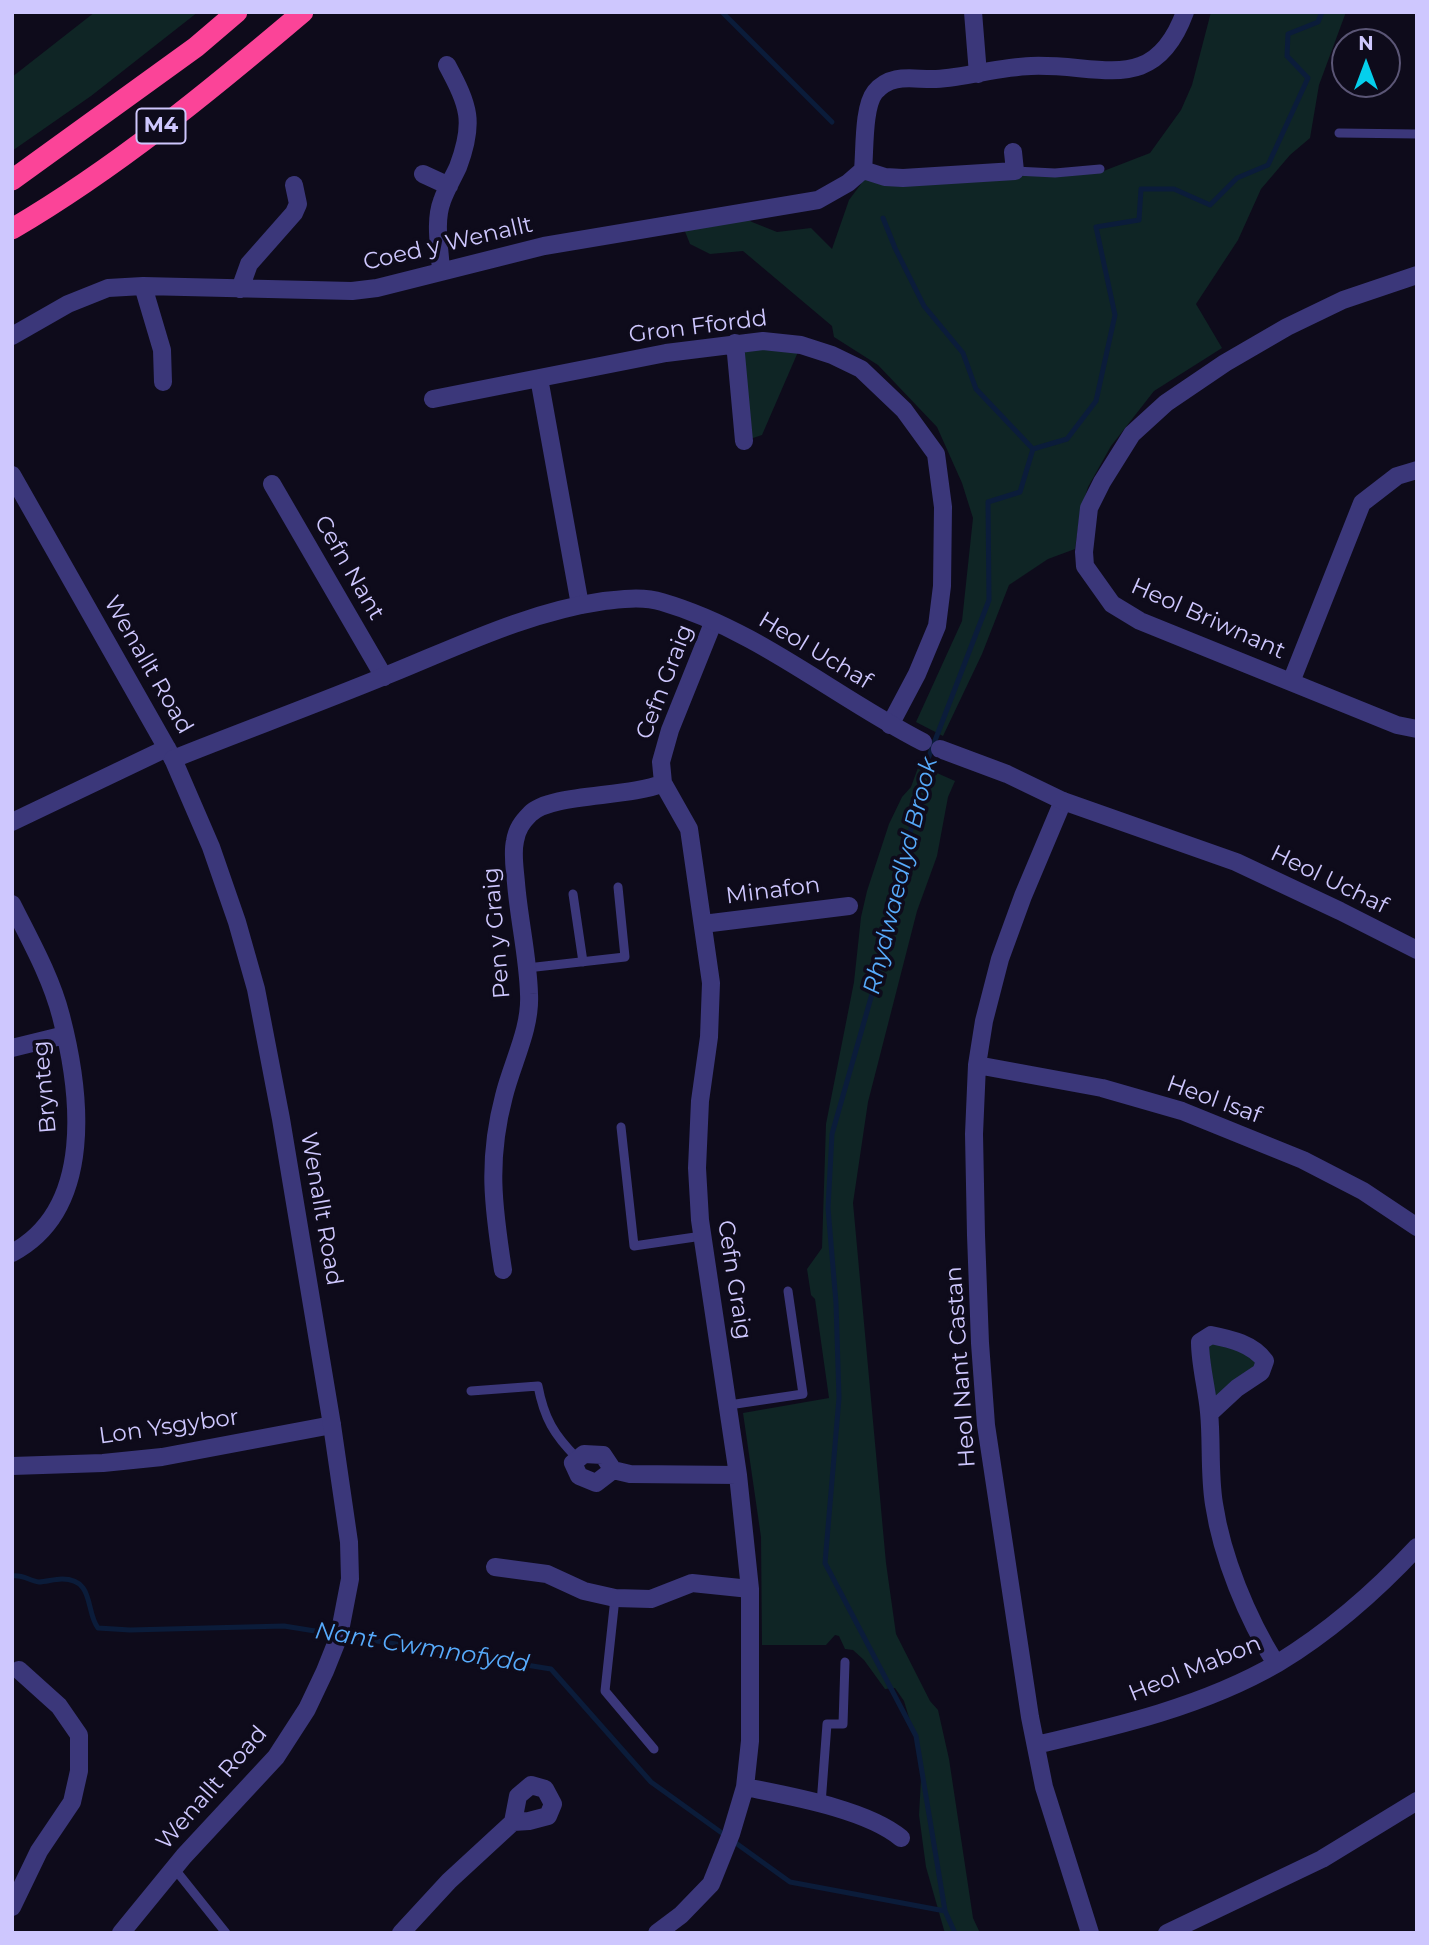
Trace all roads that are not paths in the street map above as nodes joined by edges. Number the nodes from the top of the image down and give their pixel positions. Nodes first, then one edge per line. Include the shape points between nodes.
1 (237, 12) edge
2 (303, 12) edge
3 (972, 12) edge
4 (1185, 12) edge
5 (447, 65) dead end
6 (978, 74) junction
7 (1339, 133) dead end
8 (1417, 134) edge
9 (1013, 152) dead end
10 (1100, 169) dead end
11 (863, 170) junction
12 (1015, 171) junction
13 (423, 174) dead end
14 (12, 180) edge
15 (294, 185) dead end
16 (449, 186) junction
17 (12, 229) edge
18 (441, 271) junction
19 (1417, 275) edge
20 (143, 286) junction
21 (240, 289) junction
22 (12, 336) edge
23 (735, 343) junction
24 (539, 378) junction
25 (163, 382) dead end
26 (433, 399) dead end
27 (744, 441) dead end
28 (1417, 470) edge
29 (12, 475) edge
30 (272, 484) dead end
31 (580, 605) junction
32 (713, 623) junction
33 (384, 677) junction
34 (1291, 682) junction
35 (890, 725) junction
36 (1417, 729) edge
37 (170, 753) junction
38 (663, 783) junction
39 (1063, 801) junction
40 (12, 822) edge
41 (618, 887) dead end
42 (573, 894) dead end
43 (12, 904) edge
44 (849, 906) dead end
45 (703, 925) junction
46 (1417, 950) edge
47 (583, 962) junction
48 (527, 968) junction
49 (65, 1035) junction
50 (12, 1048) edge
51 (977, 1065) junction
52 (621, 1127) dead end
53 (1417, 1227) edge
54 (702, 1236) junction
55 (12, 1253) edge
56 (503, 1270) dead end
57 (788, 1291) dead end
58 (471, 1391) dead end
59 (729, 1405) junction
60 (1210, 1413) junction
61 (332, 1425) junction
62 (577, 1458) joint
63 (12, 1466) edge
64 (738, 1475) junction
65 (1417, 1547) edge
66 (495, 1567) dead end
67 (750, 1589) junction
68 (615, 1598) junction
69 (845, 1662) dead end
70 (1276, 1664) junction
71 (19, 1670) dead end
72 (1036, 1745) junction
73 (654, 1749) dead end
74 (745, 1787) junction
75 (1417, 1801) edge
76 (821, 1804) junction
77 (513, 1822) dead end
78 (901, 1838) dead end
79 (174, 1868) junction
80 (12, 1907) edge
81 (1188, 1929) edge
82 (121, 1933) edge
83 (226, 1933) edge
84 (401, 1933) edge
85 (657, 1933) edge
86 (1090, 1933) edge
87 (1167, 1933) edge

1 - 14 highway, M4
2 - 17 highway, M4 via 147,137
3 - 6 street
4 - 6 street via 1173,40 1156,58 1137,68 1031,66
5 - 16 street via 469,114 468,134
6 - 11 street via 906,77 883,85 869,103
7 - 8 lane
9 - 12 street
10 - 12 lane
11 - 12 street via 904,178
11 - 18 street, Coed y Wenallt via 818,200 544,246
13 - 16 street
15 - 21 street via 298,204 294,213 249,264
16 - 18 street via 441,202 439,223
18 - 21 street, Coed y Wenallt via 352,291
19 - 34 street, Heol Briwnant via 1343,300 1287,327 1166,402 1132,434 1089,508 1085,566 1112,604 1140,621
20 - 21 street, Coed y Wenallt
20 - 22 street, Coed y Wenallt via 91,294
20 - 25 street via 162,350
23 - 24 street, Gron Ffordd
23 - 27 street
23 - 35 street, Gron Ffordd via 801,345 861,369 904,410 936,454 943,507 943,586 937,626
24 - 26 street, Gron Ffordd
24 - 31 street
28 - 34 street via 1397,476 1362,503
29 - 37 street, Wenallt Road
30 - 33 street, Cefn Nant
31 - 32 street, Heol Uchaf via 629,598 660,601
31 - 33 street, Heol Uchaf via 510,624
32 - 35 street, Heol Uchaf via 757,643
32 - 38 street, Cefn Graig via 670,730 661,762
33 - 37 street, Heol Uchaf
34 - 36 street, Heol Briwnant
35 - 39 street, Heol Uchaf
37 - 40 street
37 - 61 street, Wenallt Road via 211,847 256,989
38 - 45 street, Cefn Graig via 689,829
38 - 48 street, Pen y Graig via 562,800 533,810 519,827 515,868
39 - 46 street, Heol Uchaf via 1236,862
39 - 51 street, Heol Nant Castan via 1000,959
41 - 47 lane via 625,957
42 - 47 lane
43 - 49 street, Brynteg via 48,981
44 - 45 street, Minafon
45 - 54 street, Cefn Graig via 711,983 699,1101
47 - 48 lane
48 - 56 street, Pen y Graig via 527,1026 503,1098 492,1168
49 - 50 street
49 - 55 street, Brynteg via 76,1107 67,1191 51,1220 27,1245
51 - 53 street, Heol Isaf via 1102,1088 1182,1111 1303,1160 1363,1191
51 - 72 street, Heol Nant Castan via 974,1134 986,1425
52 - 54 lane via 634,1246
54 - 59 street, Cefn Graig
57 - 59 lane via 803,1394
58 - 62 lane via 538,1386 542,1409 558,1439
59 - 64 street, Cefn Graig
60 - 60 street via 1200,1342 1211,1335 1259,1352 1265,1361 1261,1372
60 - 70 street via 1213,1502 1224,1551
61 - 63 street, Lon Ysgybor via 162,1457
61 - 79 street, Wenallt Road via 349,1542 350,1579 339,1636 307,1709 276,1758
62 - 64 street via 603,1455 613,1470 630,1474
64 - 67 street, Cefn Graig
65 - 70 street, Heol Mabon via 1310,1643
66 - 68 street via 547,1574 584,1591
67 - 68 street via 692,1583 651,1599
67 - 74 street, Cefn Graig via 750,1741
68 - 73 lane via 605,1691
69 - 76 lane via 843,1724 827,1724
70 - 72 street, Heol Mabon via 1171,1710
71 - 80 street via 59,1706 79,1735 79,1772 72,1802 39,1851
72 - 86 street, Heol Nant Castan via 1044,1787
74 - 76 street
74 - 85 street, Cefn Graig via 711,1884
75 - 81 street via 1322,1859
76 - 78 street
77 - 84 street
79 - 82 street, Wenallt Road
79 - 83 lane
81 - 87 street

